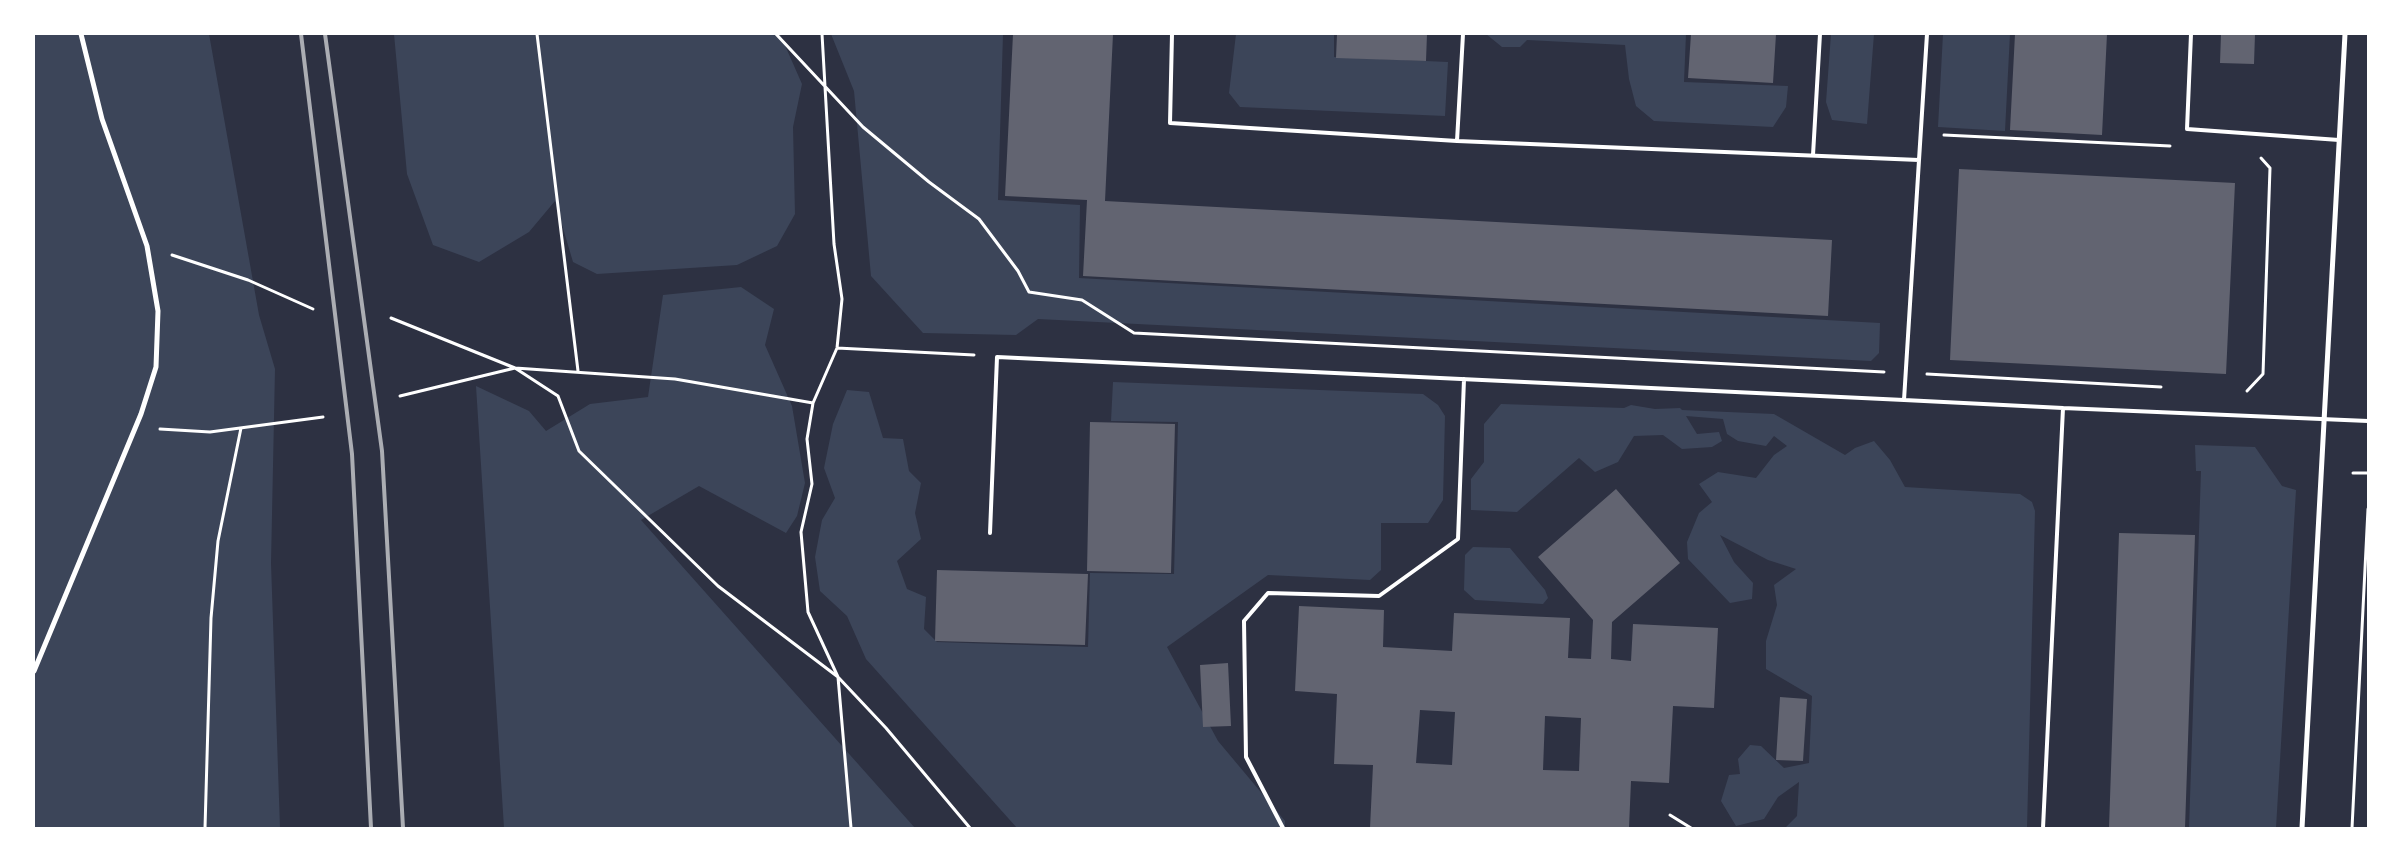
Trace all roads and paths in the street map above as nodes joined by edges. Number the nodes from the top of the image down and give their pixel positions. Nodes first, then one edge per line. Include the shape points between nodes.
1 (82, 34) edge
2 (537, 34) edge
3 (776, 34) edge
4 (822, 34) edge
5 (1172, 34) edge
6 (1463, 34) edge
7 (1820, 34) edge
8 (1927, 34) edge
9 (2191, 34) edge
10 (2345, 34) edge
11 (826, 88) junction
12 (1920, 133) junction
13 (2339, 140) junction
14 (1457, 141) junction
15 (2178, 147) dead end
16 (2255, 152) dead end
17 (1813, 155) junction
18 (1919, 160) junction
19 (147, 246) junction
20 (314, 309) dead end
21 (391, 318) dead end
22 (837, 348) junction
23 (997, 357) junction
24 (515, 368) junction
25 (578, 370) junction
26 (1906, 373) junction
27 (1464, 379) junction
28 (2170, 387) dead end
29 (2238, 390) dead end
30 (400, 396) dead end
31 (1904, 400) junction
32 (814, 403) junction
33 (2063, 408) junction
34 (323, 417) dead end
35 (2324, 420) junction
36 (2368, 421) edge
37 (135, 428) junction
38 (241, 428) junction
39 (2353, 472) dead end
40 (2368, 473) edge
41 (2368, 509) edge
42 (990, 533) dead end
43 (34, 671) edge
44 (838, 677) junction
45 (1670, 815) dead end
46 (205, 828) edge
47 (851, 828) edge
48 (970, 828) edge
49 (1283, 828) edge
50 (1691, 828) edge
51 (2043, 828) edge
52 (2302, 828) edge
53 (2352, 828) edge

1 - 19 street via 102,119
2 - 25 path
3 - 11 path
4 - 11 path
5 - 14 lane via 1170,123
6 - 14 lane
7 - 17 lane
8 - 12 lane
9 - 13 lane via 2187,129
10 - 13 street
11 - 22 path via 834,244 842,299
11 - 26 path via 863,127 979,220 1018,271 1029,292 1082,300 1134,333
12 - 15 path
12 - 18 lane
13 - 35 street
14 - 17 lane
16 - 29 path via 2270,168 2263,374 2248,391
17 - 18 lane
18 - 26 lane
19 - 20 path via 248,280
19 - 37 street via 158,311 156,367
21 - 24 path
22 - 23 path
22 - 32 path
23 - 27 lane
23 - 42 lane
24 - 25 path via 550,372
24 - 30 path
24 - 44 path via 558,396 578,451 718,586
25 - 32 path via 675,379
26 - 28 path
26 - 31 lane
27 - 31 lane
27 - 49 lane via 1458,540 1379,596 1268,593 1244,621 1246,757
31 - 33 lane
32 - 44 path via 807,439 812,484 801,532 808,612
33 - 35 lane
33 - 51 lane
34 - 38 path
35 - 36 lane
35 - 52 street
37 - 38 path via 210,432
37 - 43 street
38 - 46 path via 218,542 211,618
39 - 40 path
41 - 53 path
44 - 47 path
44 - 48 path via 886,728
45 - 50 path

